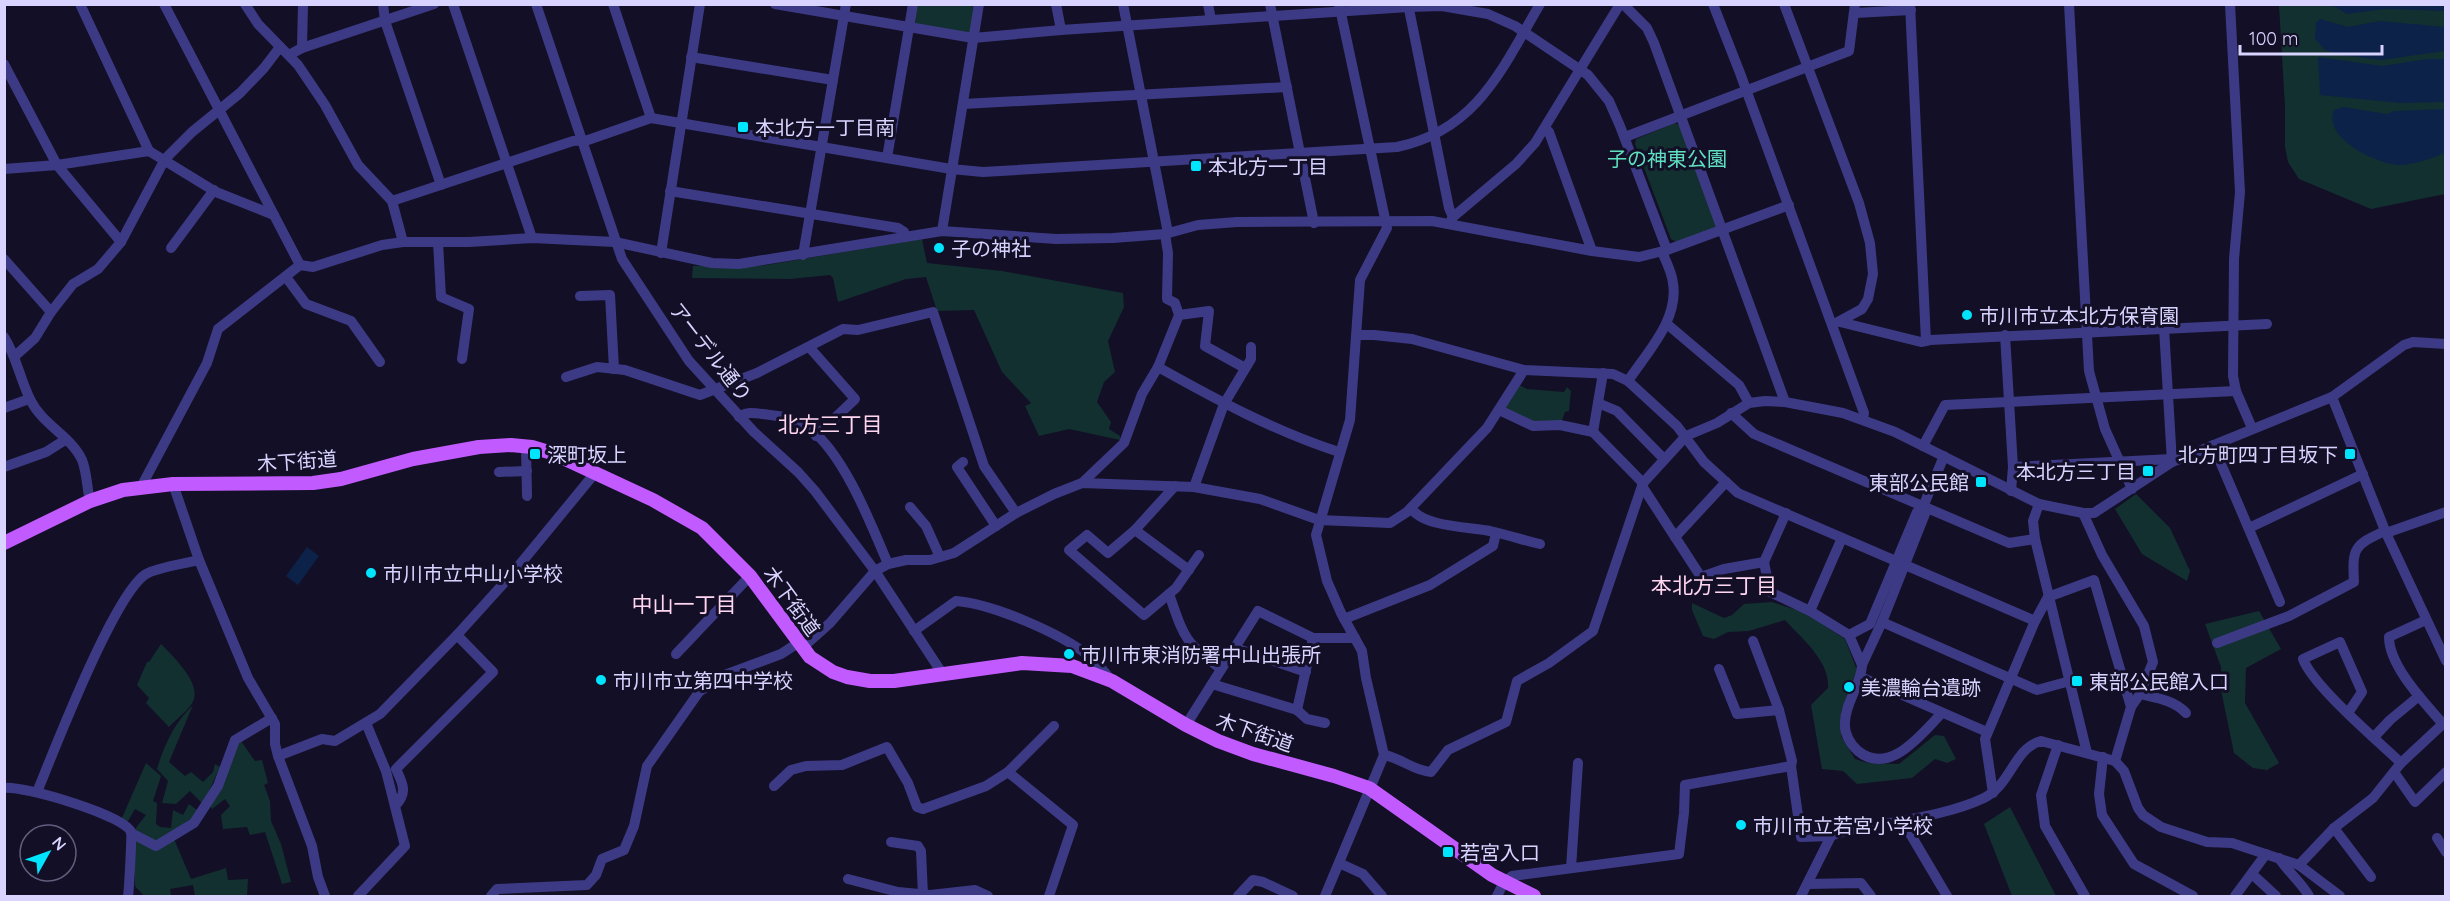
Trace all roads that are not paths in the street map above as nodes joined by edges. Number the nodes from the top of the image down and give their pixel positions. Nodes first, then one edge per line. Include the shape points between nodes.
1 (80, 4) edge
2 (164, 4) edge
3 (245, 4) edge
4 (303, 4) edge
5 (383, 4) edge
6 (434, 4) edge
7 (453, 4) edge
8 (536, 4) edge
9 (613, 4) edge
10 (700, 4) edge
11 (775, 4) edge
12 (913, 4) edge
13 (979, 4) edge
14 (1056, 4) edge
15 (1123, 4) edge
16 (1208, 4) edge
17 (1270, 4) edge
18 (1540, 4) edge
19 (1622, 4) edge
20 (1713, 4) edge
21 (1784, 4) edge
22 (2069, 4) edge
23 (2230, 4) edge
24 (1408, 6) edge
25 (1461, 6) edge
26 (1911, 7) edge
27 (1340, 8) edge
28 (1855, 9) edge
29 (845, 10) edge
30 (1272, 16) junction
31 (1211, 20) junction
32 (385, 21) junction
33 (1127, 25) junction
34 (909, 27) junction
35 (1061, 30) junction
36 (1524, 31) junction
37 (973, 38) junction
38 (280, 47) junction
39 (302, 48) junction
40 (289, 55) junction
41 (691, 57) junction
42 (4, 64) edge
43 (1808, 67) junction
44 (1581, 69) junction
45 (833, 80) junction
46 (1287, 87) junction
47 (1747, 90) junction
48 (1141, 94) junction
49 (963, 104) junction
50 (220, 111) junction
51 (1681, 116) junction
52 (651, 118) junction
53 (682, 123) junction
54 (1546, 129) junction
55 (1436, 135) junction
56 (1625, 137) junction
57 (581, 141) junction
58 (821, 147) junction
59 (1369, 149) junction
60 (149, 151) junction
61 (1300, 154) junction
62 (887, 158) junction
63 (165, 159) junction
64 (1155, 162) junction
65 (507, 163) junction
66 (57, 165) junction
67 (4, 168) edge
68 (951, 169) junction
69 (441, 185) junction
70 (214, 190) junction
71 (670, 191) junction
72 (392, 201) junction
73 (1789, 205) junction
74 (810, 213) junction
75 (274, 215) junction
76 (1384, 221) junction
77 (1451, 221) junction
78 (1314, 223) junction
79 (1723, 229) junction
80 (942, 231) junction
81 (1167, 234) junction
82 (905, 237) junction
83 (532, 238) junction
84 (121, 242) junction
85 (403, 242) junction
86 (438, 242) junction
87 (615, 242) junction
88 (171, 248) dead end
89 (1592, 251) junction
90 (1665, 251) junction
91 (661, 253) junction
92 (803, 255) junction
93 (4, 259) edge
94 (300, 265) junction
95 (286, 277) junction
96 (580, 296) dead end
97 (51, 312) junction
98 (1179, 315) junction
99 (1836, 322) junction
100 (1667, 324) junction
101 (2267, 324) dead end
102 (2234, 326) junction
103 (2164, 328) junction
104 (2086, 331) junction
105 (2005, 335) junction
106 (1358, 336) junction
107 (4, 337) edge
108 (1926, 340) junction
109 (2445, 344) edge
110 (1251, 347) dead end
111 (810, 348) junction
112 (11, 353) edge
113 (462, 359) dead end
114 (380, 362) dead end
115 (1158, 367) junction
116 (1245, 368) junction
117 (614, 369) junction
118 (1524, 370) junction
119 (1603, 374) junction
120 (566, 377) dead end
121 (1628, 381) junction
122 (716, 390) junction
123 (2236, 391) junction
124 (2169, 394) junction
125 (2095, 397) junction
126 (2332, 397) junction
127 (29, 399) junction
128 (1785, 402) junction
129 (2010, 402) junction
130 (1598, 403) junction
131 (1749, 403) junction
132 (1224, 404) junction
133 (4, 408) edge
134 (1499, 410) junction
135 (1731, 413) junction
136 (739, 417) junction
137 (1863, 419) junction
138 (2252, 428) junction
139 (1593, 432) junction
140 (816, 436) junction
141 (1686, 436) junction
142 (65, 440) junction
143 (2213, 445) junction
144 (526, 446) junction
145 (1923, 446) junction
146 (1339, 452) junction
147 (1944, 456) junction
148 (1664, 459) junction
149 (2172, 461) junction
150 (963, 462) dead end
151 (2119, 462) junction
152 (4, 467) edge
153 (2013, 467) junction
154 (527, 471) junction
155 (499, 472) dead end
156 (595, 472) junction
157 (2363, 474) junction
158 (1726, 482) junction
159 (1082, 483) junction
160 (173, 484) junction
161 (1643, 485) junction
162 (1175, 486) junction
163 (141, 487) junction
164 (1194, 487) junction
165 (2132, 489) junction
166 (2011, 491) junction
167 (527, 496) dead end
168 (90, 501) junction
169 (2039, 504) junction
170 (910, 507) dead end
171 (1923, 507) junction
172 (1411, 508) junction
173 (2445, 512) edge
174 (1016, 513) junction
175 (1786, 513) junction
176 (2084, 513) junction
177 (1318, 520) junction
178 (996, 526) junction
179 (2249, 528) junction
180 (1135, 530) junction
181 (2386, 532) junction
182 (1496, 533) junction
183 (1675, 537) junction
184 (1842, 538) junction
185 (2035, 539) junction
186 (4, 543) edge
187 (1540, 544) dead end
188 (1199, 555) dead end
189 (940, 557) junction
190 (199, 560) junction
191 (1764, 562) junction
192 (888, 564) junction
193 (1901, 564) junction
194 (1189, 570) junction
195 (875, 571) junction
196 (750, 576) junction
197 (1169, 594) junction
198 (2048, 597) junction
199 (2280, 602) dead end
200 (1810, 611) junction
201 (1344, 620) junction
202 (2426, 620) junction
203 (2035, 621) junction
204 (1882, 622) junction
205 (914, 631) junction
206 (457, 634) junction
207 (1849, 635) junction
208 (1313, 638) junction
209 (1355, 638) junction
210 (1753, 641) dead end
211 (2217, 643) dead end
212 (800, 646) junction
213 (1235, 648) junction
214 (676, 654) dead end
215 (2445, 661) edge
216 (1862, 665) junction
217 (1221, 669) junction
218 (1719, 669) dead end
219 (1306, 672) junction
220 (942, 673) junction
221 (1861, 677) junction
222 (2010, 678) junction
223 (1112, 681) junction
224 (2070, 681) junction
225 (1212, 684) junction
226 (2140, 694) junction
227 (2420, 696) junction
228 (2131, 707) junction
229 (1297, 710) junction
230 (1779, 710) junction
231 (1942, 713) junction
232 (2186, 713) dead end
233 (2348, 713) junction
234 (272, 718) junction
235 (2444, 722) edge
236 (366, 723) junction
237 (1324, 723) dead end
238 (1186, 725) junction
239 (1054, 726) dead end
240 (1987, 732) junction
241 (2374, 737) junction
242 (2058, 745) junction
243 (2087, 753) junction
244 (1384, 755) junction
245 (278, 756) junction
246 (2103, 757) junction
247 (2115, 760) junction
248 (1578, 763) dead end
249 (1791, 766) junction
250 (2397, 767) junction
251 (1008, 772) junction
252 (2445, 772) edge
253 (774, 786) dead end
254 (4, 788) edge
255 (1369, 788) junction
256 (38, 792) junction
257 (1993, 794) junction
258 (395, 806) junction
259 (1902, 820) junction
260 (2334, 828) junction
261 (131, 833) junction
262 (1831, 836) junction
263 (2437, 838) dead end
264 (891, 842) dead end
265 (2445, 852) edge
266 (2266, 854) junction
267 (2280, 858) junction
268 (1339, 863) junction
269 (2299, 865) junction
270 (1571, 868) junction
271 (2252, 873) junction
272 (2371, 877) dead end
273 (848, 879) dead end
274 (1504, 882) junction
275 (1808, 884) junction
276 (923, 895) junction
277 (128, 897) edge
278 (325, 897) edge
279 (358, 897) edge
280 (491, 897) edge
281 (988, 897) edge
282 (1049, 897) edge
283 (1238, 897) edge
284 (1293, 897) edge
285 (1325, 897) edge
286 (1382, 897) edge
287 (1497, 897) edge
288 (1534, 897) edge
289 (1801, 897) edge
290 (1871, 897) edge
291 (1947, 897) edge
292 (2085, 897) edge
293 (2193, 897) edge
294 (2235, 897) edge
295 (2276, 897) edge
296 (2309, 897) edge
297 (2340, 897) edge

1 - 60 street
2 - 50 street
3 - 38 street
4 - 39 street
5 - 32 street
6 - 32 street
7 - 65 street
8 - 57 street, アーデル通り
9 - 52 street
10 - 41 street
11 - 29 street
12 - 34 street
13 - 37 street
14 - 35 street
15 - 33 street
16 - 31 street
17 - 30 street
18 - 36 street
19 - 44 street
19 - 51 street via 1647,28
20 - 47 street
21 - 43 street
22 - 104 street
23 - 102 street via 2240,192
24 - 25 street
24 - 27 street
24 - 55 street
25 - 36 street via 1508,21
26 - 28 street
26 - 108 street
27 - 30 street
27 - 59 street
28 - 43 street via 1849,51
29 - 34 street
29 - 45 street
30 - 31 street
30 - 46 street
31 - 33 street
32 - 39 street
32 - 69 street
33 - 35 street
33 - 48 street
34 - 37 street
34 - 62 street
35 - 37 street
36 - 44 street
36 - 55 street via 1480,100
37 - 49 street
38 - 40 street
38 - 50 street
39 - 40 street
40 - 72 street via 325,105 358,165
41 - 45 street
41 - 53 street
42 - 66 street
43 - 47 street
43 - 99 street via 1856,194 1870,243 1873,274 1868,299 1862,309
44 - 54 street
44 - 56 street via 1609,101
45 - 58 street
46 - 48 street
46 - 61 street
47 - 51 street
47 - 73 street
48 - 49 street
48 - 64 street
49 - 68 street
50 - 63 street
50 - 75 street
51 - 56 street
51 - 79 street
52 - 53 street
52 - 57 street
53 - 58 street
53 - 71 street
54 - 77 street via 1516,164
54 - 89 street
55 - 59 street via 1397,147
55 - 77 street
56 - 90 street
57 - 65 street
57 - 87 street, アーデル通り
58 - 62 street
58 - 74 street
59 - 61 street
59 - 76 street
60 - 63 street
60 - 66 street
61 - 64 street
61 - 78 street
62 - 68 street
63 - 70 street
63 - 84 street
64 - 68 street via 983,172
64 - 81 street
65 - 69 street
65 - 83 street
66 - 67 street
66 - 84 street
68 - 80 street
69 - 72 street
70 - 75 street
70 - 88 street
71 - 74 street
71 - 91 street
72 - 85 street
73 - 79 street
73 - 99 street
74 - 82 street via 897,228
74 - 92 street
75 - 94 street
76 - 77 street
76 - 78 street
76 - 106 street via 1387,228 1360,280
77 - 89 street
78 - 81 street via 1238,222 1198,225
79 - 90 street
79 - 128 street
80 - 81 street via 1056,239
80 - 82 street
81 - 98 street via 1167,299 1175,303
82 - 92 street
83 - 86 street
83 - 87 street
84 - 97 street via 98,269 73,284
85 - 86 street
85 - 94 street via 314,267
86 - 113 street via 441,297 469,309
87 - 91 street
87 - 122 street, アーデル通り via 658,316 689,361
89 - 90 street via 1639,257
90 - 100 street via 1673,283
91 - 92 street via 739,264
93 - 97 street
94 - 95 street
95 - 114 street via 306,304 351,321
95 - 163 street via 218,329 207,363
96 - 117 street via 610,295
97 - 112 street via 35,338
98 - 115 street
98 - 116 street via 1209,311 1205,346
99 - 108 street
99 - 137 street
100 - 121 street
100 - 131 street via 1739,385
101 - 102 street
102 - 103 street
102 - 123 street
103 - 104 street
103 - 124 street
104 - 105 street
104 - 125 street
105 - 108 street
105 - 129 street
106 - 118 street via 1412,339
106 - 146 street via 1350,420
107 - 112 street
109 - 126 street via 2404,345
110 - 116 street via 1251,359
111 - 122 street
111 - 140 street via 855,399
111 - 174 street via 843,329 858,330 933,312 984,466
112 - 127 street
115 - 132 street
115 - 159 street via 1142,394 1124,443
116 - 132 street
117 - 120 street via 597,367
117 - 122 street via 700,395
118 - 119 street
118 - 134 street
119 - 121 street
119 - 130 street
121 - 141 street
122 - 136 street, アーデル通り
123 - 124 street
123 - 138 street
124 - 125 street
124 - 149 street
125 - 129 street
125 - 151 street
126 - 138 street
126 - 157 street
127 - 133 street
127 - 142 street via 39,416
128 - 131 street
128 - 137 street
129 - 145 street via 1945,405
129 - 153 street
130 - 139 street
130 - 148 street via 1617,411
131 - 135 street
132 - 146 street via 1287,434
132 - 164 street
134 - 139 street via 1533,426 1560,425
134 - 172 street via 1487,428
135 - 141 street
135 - 171 street via 1754,434
136 - 140 street via 746,412 784,416 809,428
136 - 195 street, アーデル通り via 798,472
137 - 145 street
138 - 143 street
139 - 161 street
140 - 192 street via 830,449 863,507
141 - 148 street
141 - 158 street via 1704,462
142 - 152 street via 46,452
142 - 168 street via 82,460
143 - 149 street
143 - 179 street
144 - 154 street
144 - 156 main road, 木下街道
144 - 160 main road, 木下街道 via 493,445 434,455 321,483
145 - 147 street
146 - 177 street
147 - 166 street
147 - 171 street
148 - 161 street
149 - 151 street
149 - 165 street
150 - 178 street via 957,467
151 - 153 street
151 - 165 street
153 - 166 street
154 - 155 street
154 - 167 street
156 - 196 main road, 木下街道 via 702,528
156 - 206 street
157 - 179 street
157 - 181 street
158 - 175 street via 1738,493
158 - 183 street
159 - 162 street
159 - 174 street
160 - 163 main road, 木下街道
160 - 190 street
161 - 183 street
161 - 244 street via 1593,631 1517,681 1506,722 1448,750 1431,772 1421,772
162 - 164 street
162 - 180 street
163 - 168 main road, 木下街道
164 - 177 street via 1260,499
165 - 176 street via 2100,511
166 - 169 street
168 - 186 main road, 木下街道
169 - 176 street
169 - 185 street via 2033,521
170 - 189 street via 926,526
171 - 185 street via 2009,543
171 - 193 street via 1925,514
172 - 177 street via 1390,523
172 - 182 street via 1436,523
173 - 181 street
174 - 178 street
175 - 184 street
175 - 191 street
176 - 226 street via 2102,555 2144,626 2152,662
177 - 201 street via 1316,535 1327,581
178 - 189 street via 954,553
179 - 199 street
180 - 194 street
180 - 197 street via 1108,553 1087,535 1069,550 1144,615
181 - 202 street
181 - 211 street via 2362,541 2353,558 2354,582 2289,616
182 - 187 street
182 - 201 street via 1493,546 1430,585
183 - 191 street via 1701,577
184 - 193 street
184 - 200 street
185 - 198 street
188 - 194 street
189 - 192 street
190 - 234 street via 248,678
190 - 256 street via 146,574 130,591 81,687
191 - 200 street via 1770,592
192 - 195 street
193 - 203 street
193 - 204 street
193 - 207 street via 1870,624
194 - 197 street
195 - 205 street, アーデル通り
195 - 212 street via 830,623
196 - 212 main road, 木下街道
196 - 214 street
197 - 217 street via 1183,634 1195,650
198 - 203 street
198 - 224 street
198 - 228 street via 2094,580
200 - 207 street
201 - 209 street
202 - 215 street
202 - 227 street via 2389,637 2400,672
203 - 222 street
204 - 216 street
204 - 222 street
205 - 220 street, アーデル通り
205 - 223 street via 956,601 986,605 1046,631 1089,656
206 - 236 street via 380,714
206 - 258 street via 493,672 396,769 404,793
207 - 216 street
208 - 209 street
208 - 213 street via 1258,611
208 - 219 street
209 - 244 street via 1362,651
210 - 230 street
212 - 220 main road, 木下街道 via 820,665 847,677 894,681
212 - 280 street via 722,676 699,692 647,766 634,826 624,850 602,859 597,875 587,885 497,889
213 - 217 street
213 - 219 street
216 - 221 street
217 - 225 street
218 - 230 street via 1737,714
219 - 229 street
220 - 223 main road, 木下街道 via 1037,663 1072,666
221 - 231 street
221 - 231 street via 1845,713 1844,726 1852,745 1868,757 1887,758 1906,749
222 - 224 street via 2037,690
222 - 240 street
223 - 238 main road, 木下街道
224 - 243 street
225 - 229 street
225 - 238 street
226 - 228 street
226 - 232 street via 2179,706
227 - 235 street
227 - 241 street
228 - 247 street
229 - 237 street
230 - 249 street
231 - 240 street
233 - 233 street via 2362,693 2340,642 2303,659 2307,670
233 - 241 street
234 - 245 street
234 - 261 street via 235,740 218,786 194,823 156,846
235 - 250 street
236 - 245 street via 334,741 322,739
236 - 258 street via 386,771
238 - 255 main road, 木下街道 via 1253,754
239 - 251 street
240 - 257 street
241 - 250 street
242 - 243 street
242 - 257 street via 2032,743
242 - 292 street via 2041,795 2045,826
243 - 246 street
244 - 255 street
245 - 278 street via 309,836
246 - 247 street
246 - 293 street via 2099,794 2102,815 2134,864
247 - 266 street via 2124,771 2138,808 2161,827 2207,842 2232,843
248 - 270 street
249 - 262 street via 1801,837
249 - 270 street via 1685,785 1679,854
250 - 252 street via 2415,802
250 - 260 street via 2373,798
251 - 253 street via 986,786 923,809 917,807 887,747 842,765 791,770
251 - 282 street via 1073,825
254 - 256 street
255 - 268 street
255 - 274 main road, 木下街道
256 - 261 street via 104,815
257 - 259 street via 1953,809
258 - 279 street via 405,846
259 - 262 street
259 - 291 street
260 - 269 street
260 - 272 street
261 - 277 street
262 - 275 street
263 - 265 street
264 - 276 street via 918,846
266 - 267 street
266 - 271 street
267 - 269 street
267 - 296 street
268 - 285 street
268 - 286 street via 1363,874
269 - 297 street
270 - 274 street via 1512,876
271 - 294 street
271 - 295 street
273 - 276 street
274 - 287 street
274 - 288 main road, 木下街道
275 - 289 street
275 - 290 street via 1861,883
276 - 281 street via 975,890
283 - 284 street via 1253,880

